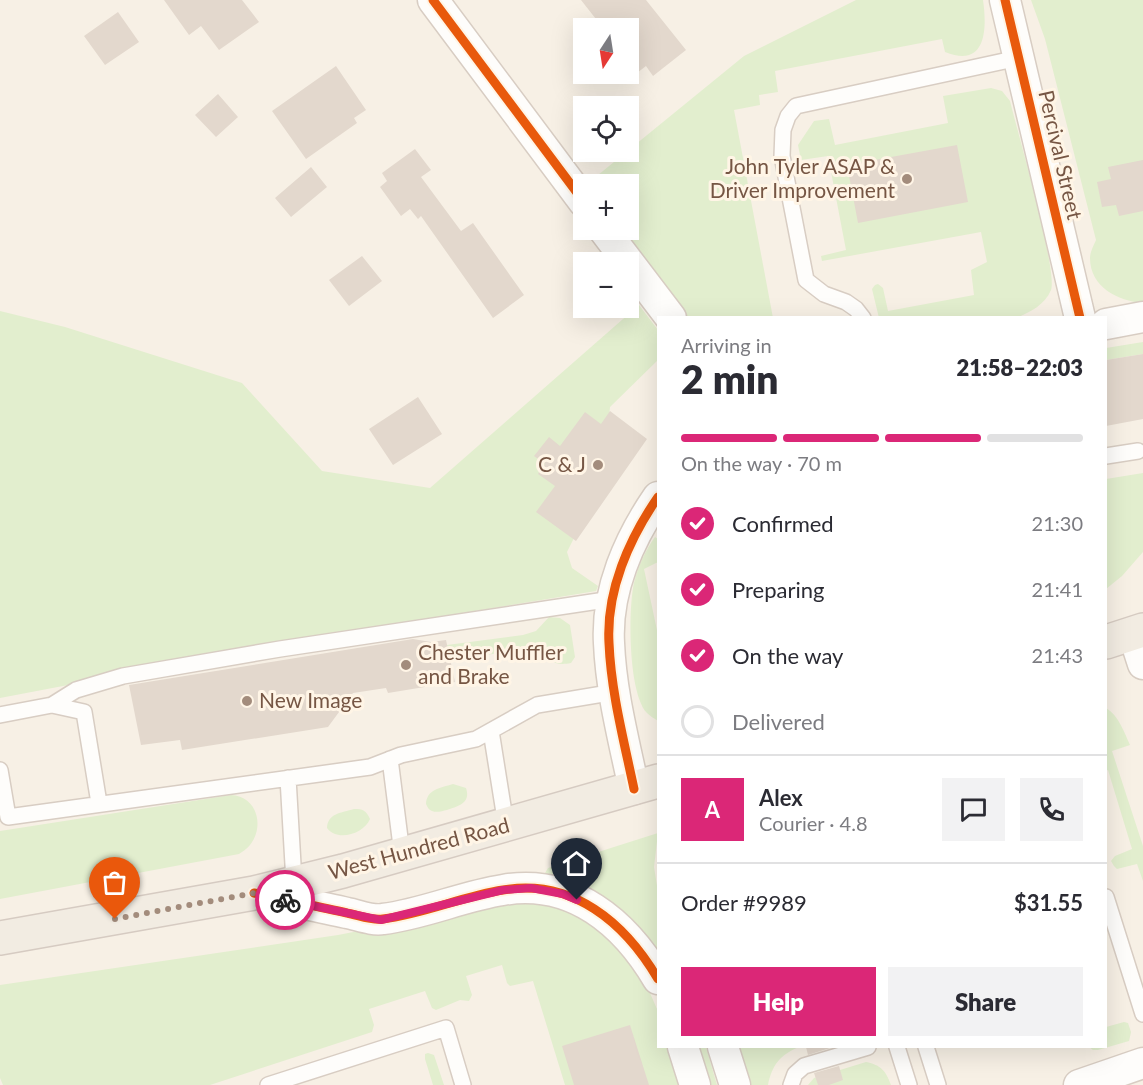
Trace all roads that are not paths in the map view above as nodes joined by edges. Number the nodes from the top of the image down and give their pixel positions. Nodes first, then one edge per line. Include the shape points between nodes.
1 (433, 0) edge
2 (1005, 0) edge
3 (1018, 58) junction
4 (573, 187) edge
5 (612, 240) edge
6 (669, 316) edge
7 (861, 316) edge
8 (1080, 316) edge
9 (1143, 317) edge
10 (1107, 324) edge
11 (1138, 452) dead end
12 (1107, 456) edge
13 (656, 504) edge
14 (612, 599) junction
15 (1127, 635) edge
16 (1143, 664) edge
17 (615, 692) junction
18 (52, 705) junction
19 (0, 715) edge
20 (491, 731) junction
21 (390, 759) junction
22 (0, 770) edge
23 (288, 778) junction
24 (646, 785) edge
25 (99, 803) junction
26 (506, 825) junction
27 (402, 854) junction
28 (294, 882) junction
29 (254, 893) junction
30 (1107, 900) edge
31 (10, 937) edge
32 (657, 977) edge
33 (1143, 1014) edge
34 (683, 1048) edge
35 (723, 1048) edge
36 (865, 1048) edge
37 (897, 1048) edge
38 (926, 1048) edge
39 (1143, 1063) edge
40 (286, 1082) edge
41 (268, 1085) edge
42 (463, 1085) edge
43 (695, 1085) edge
44 (735, 1085) edge
45 (791, 1085) edge
46 (909, 1085) edge
47 (938, 1085) edge
48 (1079, 1085) edge

1 - 4 street
2 - 3 street, Percival Street
3 - 7 lane via 796,106 788,116 782,156 806,280 824,294 846,302
3 - 8 street, Percival Street
5 - 6 street
9 - 10 street
11 - 12 lane
13 - 14 street via 624,559
14 - 17 street via 608,642
14 - 18 lane via 123,676 76,690
15 - 16 street
17 - 20 lane via 537,705
17 - 24 street
18 - 19 lane
18 - 25 lane via 84,712
20 - 21 lane via 476,739
20 - 26 lane
21 - 23 lane via 370,767
21 - 27 lane
22 - 25 lane via 8,817
23 - 25 lane
23 - 28 lane
24 - 26 main road, West Hundred Road
26 - 27 main road, West Hundred Road
27 - 28 main road, West Hundred Road
28 - 29 main road, West Hundred Road
29 - 31 main road, West Hundred Road
29 - 32 street via 381,920 503,890 531,888 563,894 617,924
30 - 33 lane
34 - 43 street
35 - 44 street
36 - 45 lane via 804,1066
37 - 46 lane
38 - 47 lane
39 - 48 street
40 - 41 lane
40 - 42 lane via 446,1028

